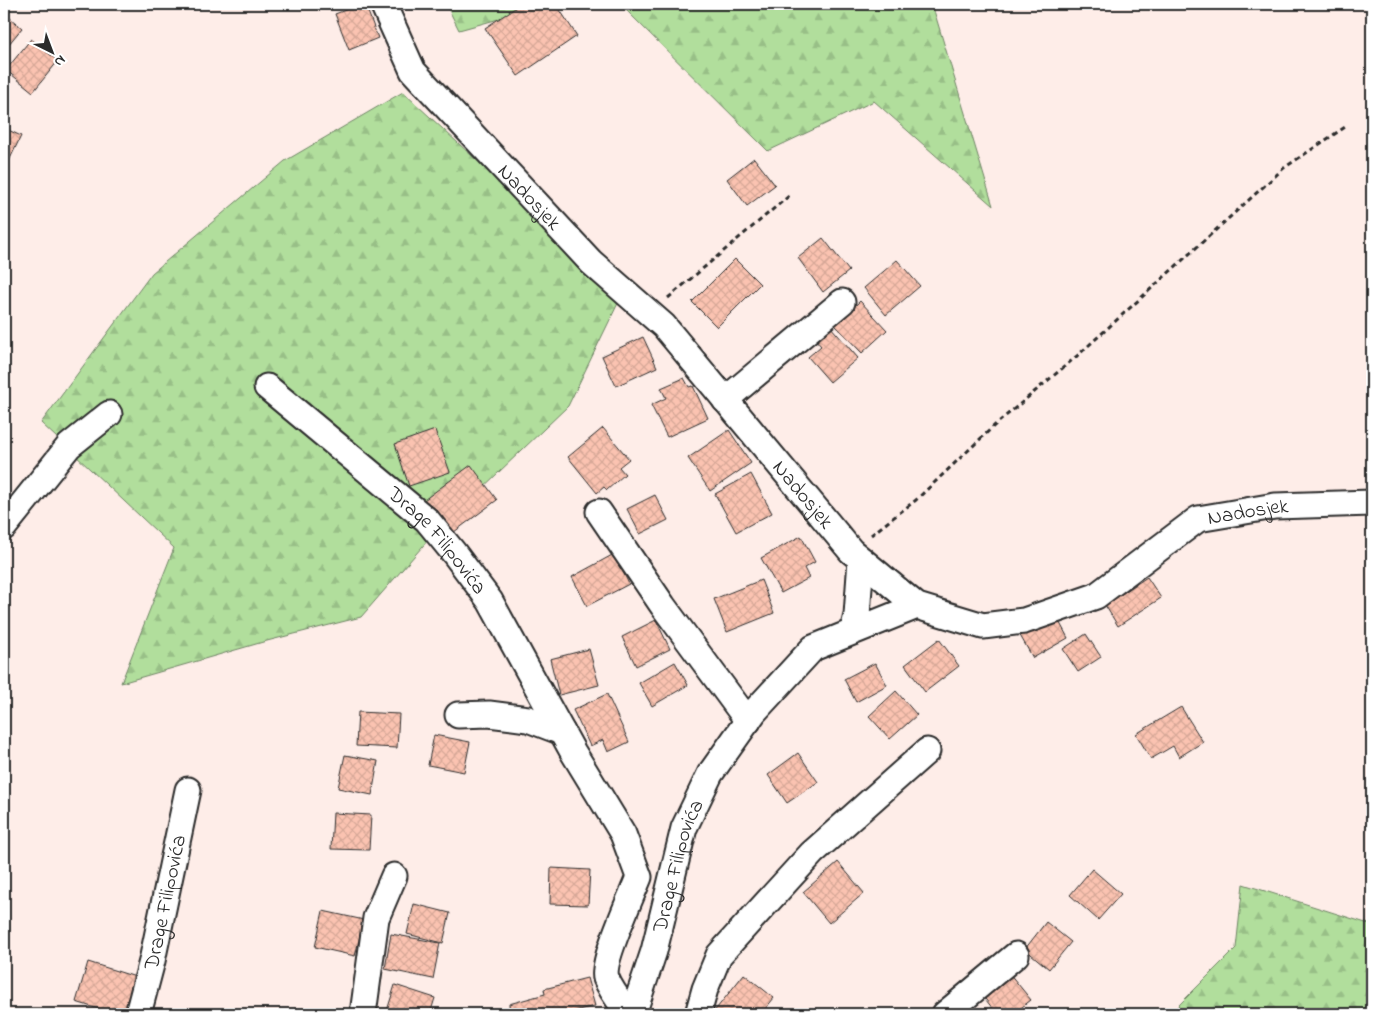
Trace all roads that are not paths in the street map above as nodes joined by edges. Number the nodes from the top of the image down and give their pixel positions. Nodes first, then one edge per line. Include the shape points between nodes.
1 (384, 4) edge
2 (842, 302) dead end
3 (267, 387) dead end
4 (725, 400) junction
5 (108, 414) dead end
6 (1372, 503) edge
7 (599, 512) dead end
8 (4, 527) edge
9 (856, 556) junction
10 (917, 606) junction
11 (853, 631) junction
12 (458, 715) dead end
13 (748, 721) junction
14 (562, 732) junction
15 (927, 750) dead end
16 (188, 790) dead end
17 (394, 876) dead end
18 (1016, 955) dead end
19 (138, 1014) edge
20 (363, 1014) edge
21 (629, 1014) edge
22 (633, 1014) edge
23 (698, 1014) edge
24 (945, 1014) edge

1 - 4 street, Nadosjek via 413,71 591,262 664,326
2 - 4 street
3 - 14 street, Drage Filipovića via 427,520 490,601
4 - 9 street, Nadosjek
5 - 8 street via 69,446
6 - 10 street, Nadosjek via 1275,506 1198,519 1096,596 1024,621 983,626
7 - 13 street
9 - 10 street, Nadosjek
9 - 11 street via 857,615
10 - 11 street, Drage Filipovića
11 - 13 street, Drage Filipovića via 813,648
12 - 14 street via 489,714 528,719
13 - 22 street, Drage Filipovića via 710,774 684,828 654,951
14 - 21 street, Drage Filipovića via 623,834 639,877 607,958 606,977
15 - 23 street via 812,853 718,955
16 - 19 street, Drage Filipovića
17 - 20 street via 376,918
18 - 24 street

